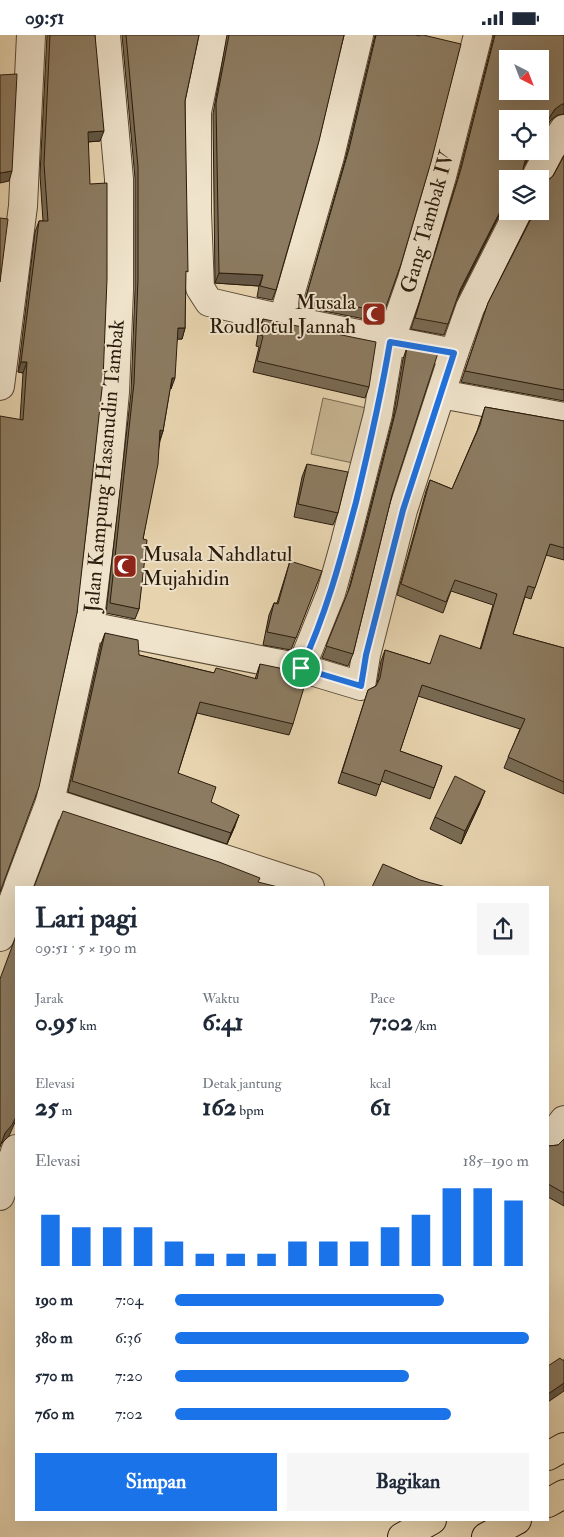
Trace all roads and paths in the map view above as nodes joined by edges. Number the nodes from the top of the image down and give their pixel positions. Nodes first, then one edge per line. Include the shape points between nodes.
1 (31, 35) edge
2 (106, 35) edge
3 (213, 35) edge
4 (359, 35) edge
5 (478, 35) edge
6 (564, 129) edge
7 (540, 170) edge
8 (514, 220) edge
9 (283, 319) junction
10 (390, 342) junction
11 (454, 353) junction
12 (0, 387) edge
13 (441, 394) junction
14 (564, 417) edge
15 (89, 626) junction
16 (301, 668) junction
17 (50, 803) junction
18 (18, 886) edge
19 (307, 886) edge
20 (15, 896) edge
21 (0, 937) edge
22 (0, 946) edge
23 (15, 951) edge
24 (564, 1120) edge
25 (549, 1140) edge
26 (15, 1152) edge
27 (0, 1196) edge
28 (564, 1447) edge
29 (549, 1455) edge
30 (564, 1494) edge
31 (549, 1502) edge
32 (430, 1521) edge
33 (515, 1521) edge
34 (402, 1537) edge
35 (486, 1537) edge

1 - 12 street via 23,206
2 - 15 street, Jalan Kampung Hasanudin Tambak via 120,179 120,290 115,392
3 - 9 street via 197,112 200,289 209,302
4 - 9 street via 330,156
5 - 10 street, Gang Tambak IV via 442,176
6 - 7 street
8 - 11 street via 470,308
9 - 10 street
10 - 11 street
10 - 16 street, Gang Tambak IV via 378,414 345,543
11 - 13 street
13 - 14 street
13 - 16 street via 403,510 361,686
15 - 16 street
15 - 17 street, Jalan Kampung Hasanudin Tambak
17 - 18 street, Jalan Kampung Hasanudin Tambak
17 - 19 street
20 - 21 street
22 - 23 street
24 - 25 street
26 - 27 street
28 - 29 highway
30 - 31 highway
32 - 34 highway
33 - 35 highway

